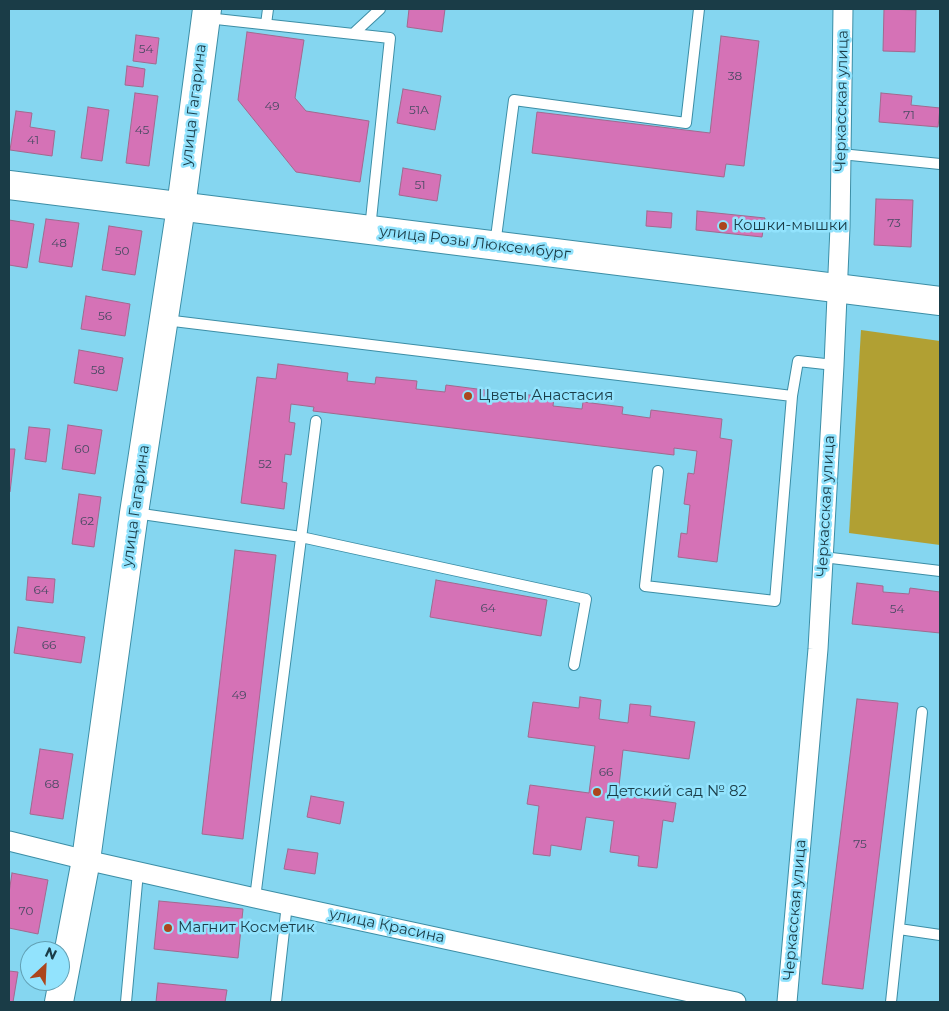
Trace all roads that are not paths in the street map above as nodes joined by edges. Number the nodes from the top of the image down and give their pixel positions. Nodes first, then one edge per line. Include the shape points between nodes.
1 (268, 9) edge
2 (380, 9) edge
3 (699, 9) edge
4 (843, 9) edge
5 (207, 13) edge
6 (266, 24) junction
7 (353, 34) junction
8 (841, 154) junction
9 (940, 164) edge
10 (9, 185) edge
11 (181, 207) junction
12 (370, 230) junction
13 (495, 246) junction
14 (837, 288) junction
15 (940, 301) edge
16 (164, 320) junction
17 (834, 365) junction
18 (792, 396) junction
19 (316, 421) dead end
20 (658, 471) dead end
21 (134, 513) junction
22 (301, 537) junction
23 (823, 558) junction
24 (940, 571) edge
25 (574, 665) dead end
26 (922, 712) dead end
27 (9, 841) edge
28 (86, 860) junction
29 (138, 872) junction
30 (256, 898) junction
31 (287, 904) junction
32 (898, 929) junction
33 (940, 935) edge
34 (59, 1002) edge
35 (126, 1002) edge
36 (276, 1002) edge
37 (736, 1002) edge
38 (787, 1002) edge
39 (891, 1002) edge

1 - 6 lane
2 - 7 lane
3 - 13 lane via 686,123 514,100
4 - 8 street, Черкасская улица
5 - 6 lane
5 - 11 main road, улица Гагарина
6 - 7 lane
7 - 12 lane via 390,38
8 - 9 lane
8 - 14 street, Черкасская улица
10 - 11 main road, улица Розы Люксембург
11 - 12 main road, улица Розы Люксембург
11 - 16 main road, улица Гагарина
12 - 13 main road, улица Розы Люксембург
13 - 14 main road, улица Розы Люксембург
14 - 15 main road, улица Розы Люксембург
14 - 17 street, Черкасская улица
16 - 18 lane
16 - 21 main road, улица Гагарина
17 - 18 lane via 798,361
17 - 23 street, Черкасская улица
18 - 20 lane via 775,601 645,586
19 - 22 lane
21 - 22 lane
21 - 28 main road, улица Гагарина
22 - 25 lane via 586,599
22 - 30 lane
23 - 24 lane
23 - 38 street, Черкасская улица
26 - 32 lane
27 - 28 street, улица Красина
28 - 29 street, улица Красина
28 - 34 main road, улица Гагарина
29 - 30 street, улица Красина
29 - 35 lane
30 - 31 street, улица Красина
31 - 36 lane
31 - 37 street, улица Красина
32 - 33 lane
32 - 39 lane

